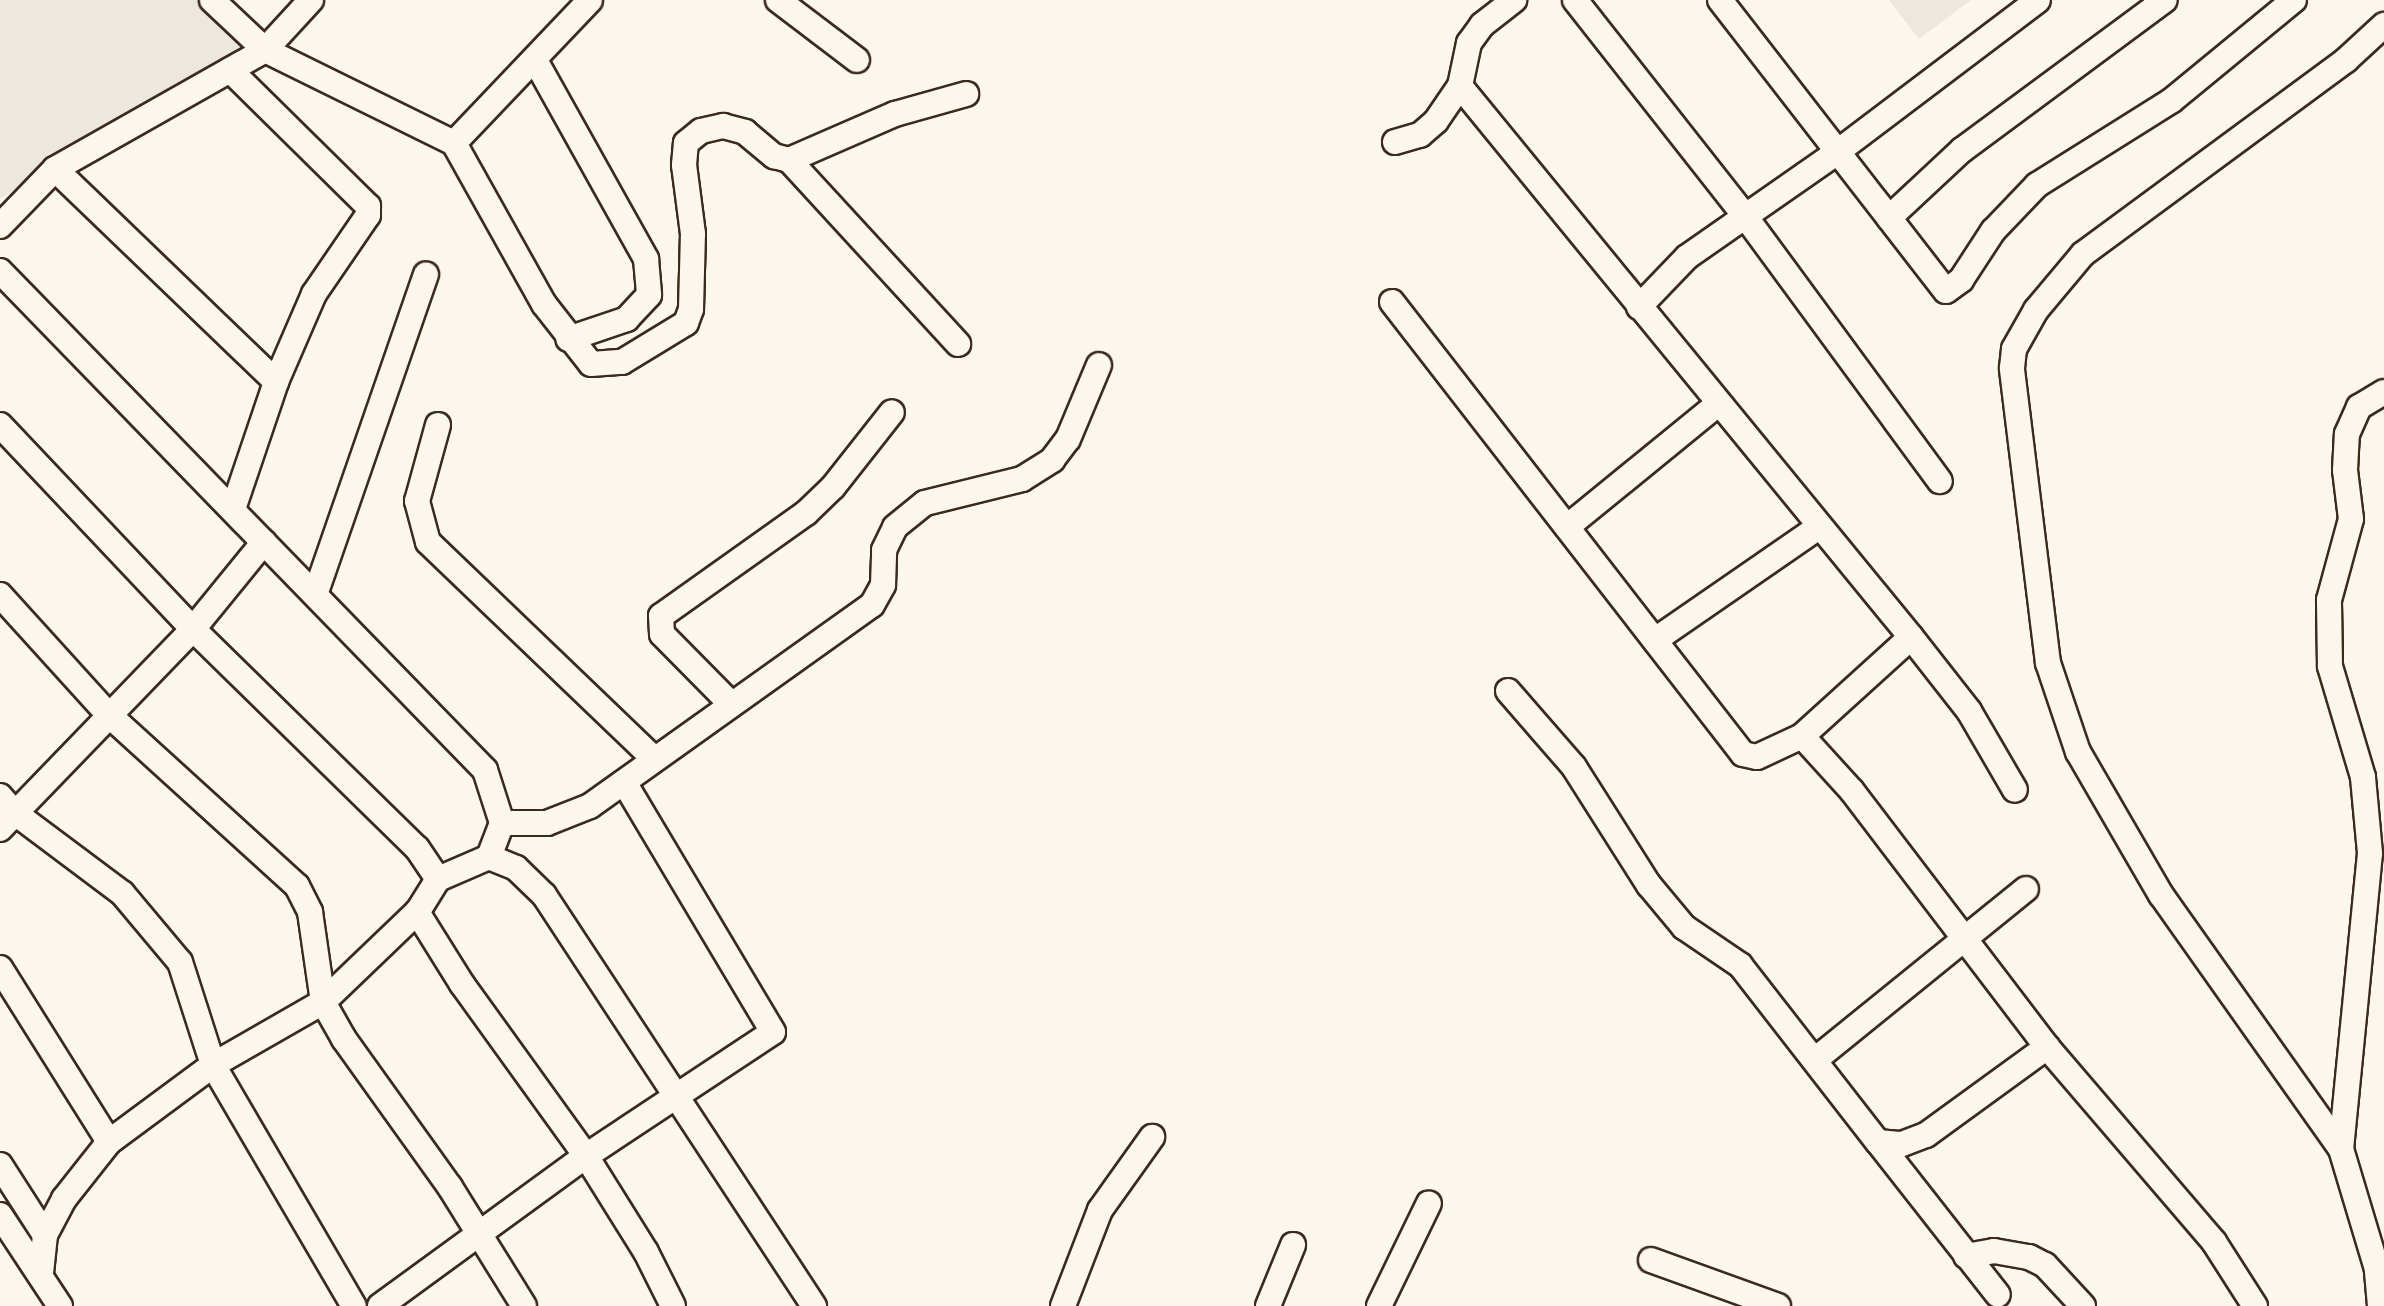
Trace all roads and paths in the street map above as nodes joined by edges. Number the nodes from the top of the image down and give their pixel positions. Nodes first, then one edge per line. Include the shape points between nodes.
1 (212, 0) edge
2 (311, 0) edge
3 (590, 0) edge
4 (778, 0) edge
5 (1514, 0) edge
6 (1575, 0) edge
7 (1720, 0) edge
8 (2038, 0) edge
9 (2165, 0) edge
10 (2294, 0) edge
11 (2384, 25) edge
12 (265, 50) junction
13 (535, 60) junction
14 (857, 60) dead end
15 (230, 70) junction
16 (1460, 86) junction
17 (966, 94) dead end
18 (1395, 142) dead end
19 (454, 143) junction
20 (1836, 153) junction
21 (789, 160) junction
22 (55, 169) junction
23 (1745, 216) junction
24 (1889, 218) junction
25 (0, 226) edge
26 (0, 271) edge
27 (426, 275) dead end
28 (1392, 302) dead end
29 (1639, 307) junction
30 (568, 339) junction
31 (958, 344) dead end
32 (1099, 365) dead end
33 (276, 382) junction
34 (2384, 392) edge
35 (1718, 404) junction
36 (892, 412) dead end
37 (0, 425) edge
38 (438, 425) dead end
39 (1940, 481) dead end
40 (233, 509) junction
41 (1567, 527) junction
42 (1819, 527) junction
43 (264, 542) junction
44 (316, 592) junction
45 (0, 595) edge
46 (193, 629) junction
47 (1911, 637) junction
48 (1655, 640) junction
49 (1508, 691) dead end
50 (731, 704) junction
51 (109, 715) junction
52 (1802, 736) junction
53 (654, 759) junction
54 (624, 782) junction
55 (2015, 790) dead end
56 (5, 813) edge
57 (502, 823) junction
58 (489, 857) junction
59 (438, 879) junction
60 (2026, 889) dead end
61 (416, 912) junction
62 (1962, 941) junction
63 (0, 968) edge
64 (323, 1002) junction
65 (2047, 1047) junction
66 (1816, 1059) junction
67 (214, 1065) junction
68 (678, 1099) junction
69 (1152, 1137) dead end
70 (108, 1142) junction
71 (1878, 1142) junction
72 (2341, 1149) junction
73 (586, 1156) junction
74 (0, 1165) edge
75 (1429, 1203) dead end
76 (0, 1215) edge
77 (479, 1233) junction
78 (45, 1234) junction
79 (1293, 1245) dead end
80 (1966, 1256) junction
81 (1651, 1260) dead end
82 (41, 1274) junction
83 (1998, 1295) dead end
84 (60, 1306) edge
85 (354, 1306) edge
86 (380, 1306) edge
87 (524, 1306) edge
88 (673, 1306) edge
89 (814, 1306) edge
90 (1063, 1306) edge
91 (1268, 1306) edge
92 (1379, 1306) edge
93 (1778, 1306) edge
94 (2083, 1306) edge
95 (2255, 1306) edge
96 (2380, 1306) edge

1 - 12 street
2 - 12 street
3 - 13 street
4 - 14 street
5 - 16 street via 1482,25 1469,43
6 - 23 street
7 - 20 street
8 - 20 street
9 - 24 street via 1962,150
10 - 24 street via 2171,101 2037,185 1993,231 1961,280 1946,291
11 - 72 street via 2346,60 2083,254 2036,310 2014,349 2011,368 2048,663 2078,752 2169,906
12 - 15 street
12 - 19 street
13 - 19 street
13 - 30 street via 646,258 649,295 627,319
15 - 22 street
15 - 33 street via 368,206 365,224 314,294
16 - 18 street via 1420,135
16 - 29 street
17 - 21 street via 895,114
19 - 30 street
20 - 23 street
20 - 24 street
21 - 30 street via 774,156 745,132 723,125 686,143 684,165 693,234 691,309 685,323 622,362 591,364
21 - 31 street
22 - 25 street
22 - 33 street
23 - 29 street via 1687,257
23 - 39 street
26 - 40 street
27 - 44 street
28 - 41 street
29 - 35 street
32 - 50 street via 1068,439 1052,460 1022,479 938,498 904,518 886,542 885,576 872,605
33 - 40 street
34 - 72 street via 2359,407 2347,434 2345,470 2351,519 2329,600 2330,666 2363,777 2370,853
35 - 41 street
35 - 42 street
36 - 50 street via 834,487 806,513 662,616 662,634
37 - 46 street
38 - 53 street via 418,501 428,542
40 - 43 street
41 - 48 street
42 - 47 street
42 - 48 street
43 - 44 street
43 - 46 street
44 - 57 street via 485,770
45 - 51 street
46 - 51 street
46 - 59 street via 417,848
47 - 52 street
47 - 55 street via 1969,711
48 - 52 street via 1743,754 1757,757
49 - 66 street via 1574,767 1649,885 1684,927 1740,965
50 - 53 street
51 - 56 street
51 - 64 street via 297,886 310,912
52 - 62 street via 1852,790
53 - 54 street
54 - 57 street via 562,820
54 - 68 street via 775,1028
56 - 67 street via 122,893 156,928 180,962
57 - 58 street
58 - 59 street
58 - 68 street via 516,868 544,895
59 - 61 street
60 - 62 street
61 - 64 street
61 - 73 street
62 - 65 street
62 - 66 street
63 - 70 street
64 - 67 street
64 - 77 street
65 - 71 street via 1926,1135 1902,1144
65 - 95 street via 2214,1242
66 - 71 street
67 - 70 street
67 - 85 street
68 - 73 street
68 - 89 street
69 - 90 street via 1100,1210
70 - 78 street via 64,1199
71 - 80 street
72 - 96 street via 2376,1269
73 - 77 street
73 - 88 street via 646,1252
74 - 78 street
75 - 92 street
76 - 82 street
77 - 86 street
77 - 87 street
78 - 82 street
79 - 91 street
80 - 83 street
80 - 94 street via 1994,1251 2029,1257 2045,1265
81 - 93 street
82 - 84 street

